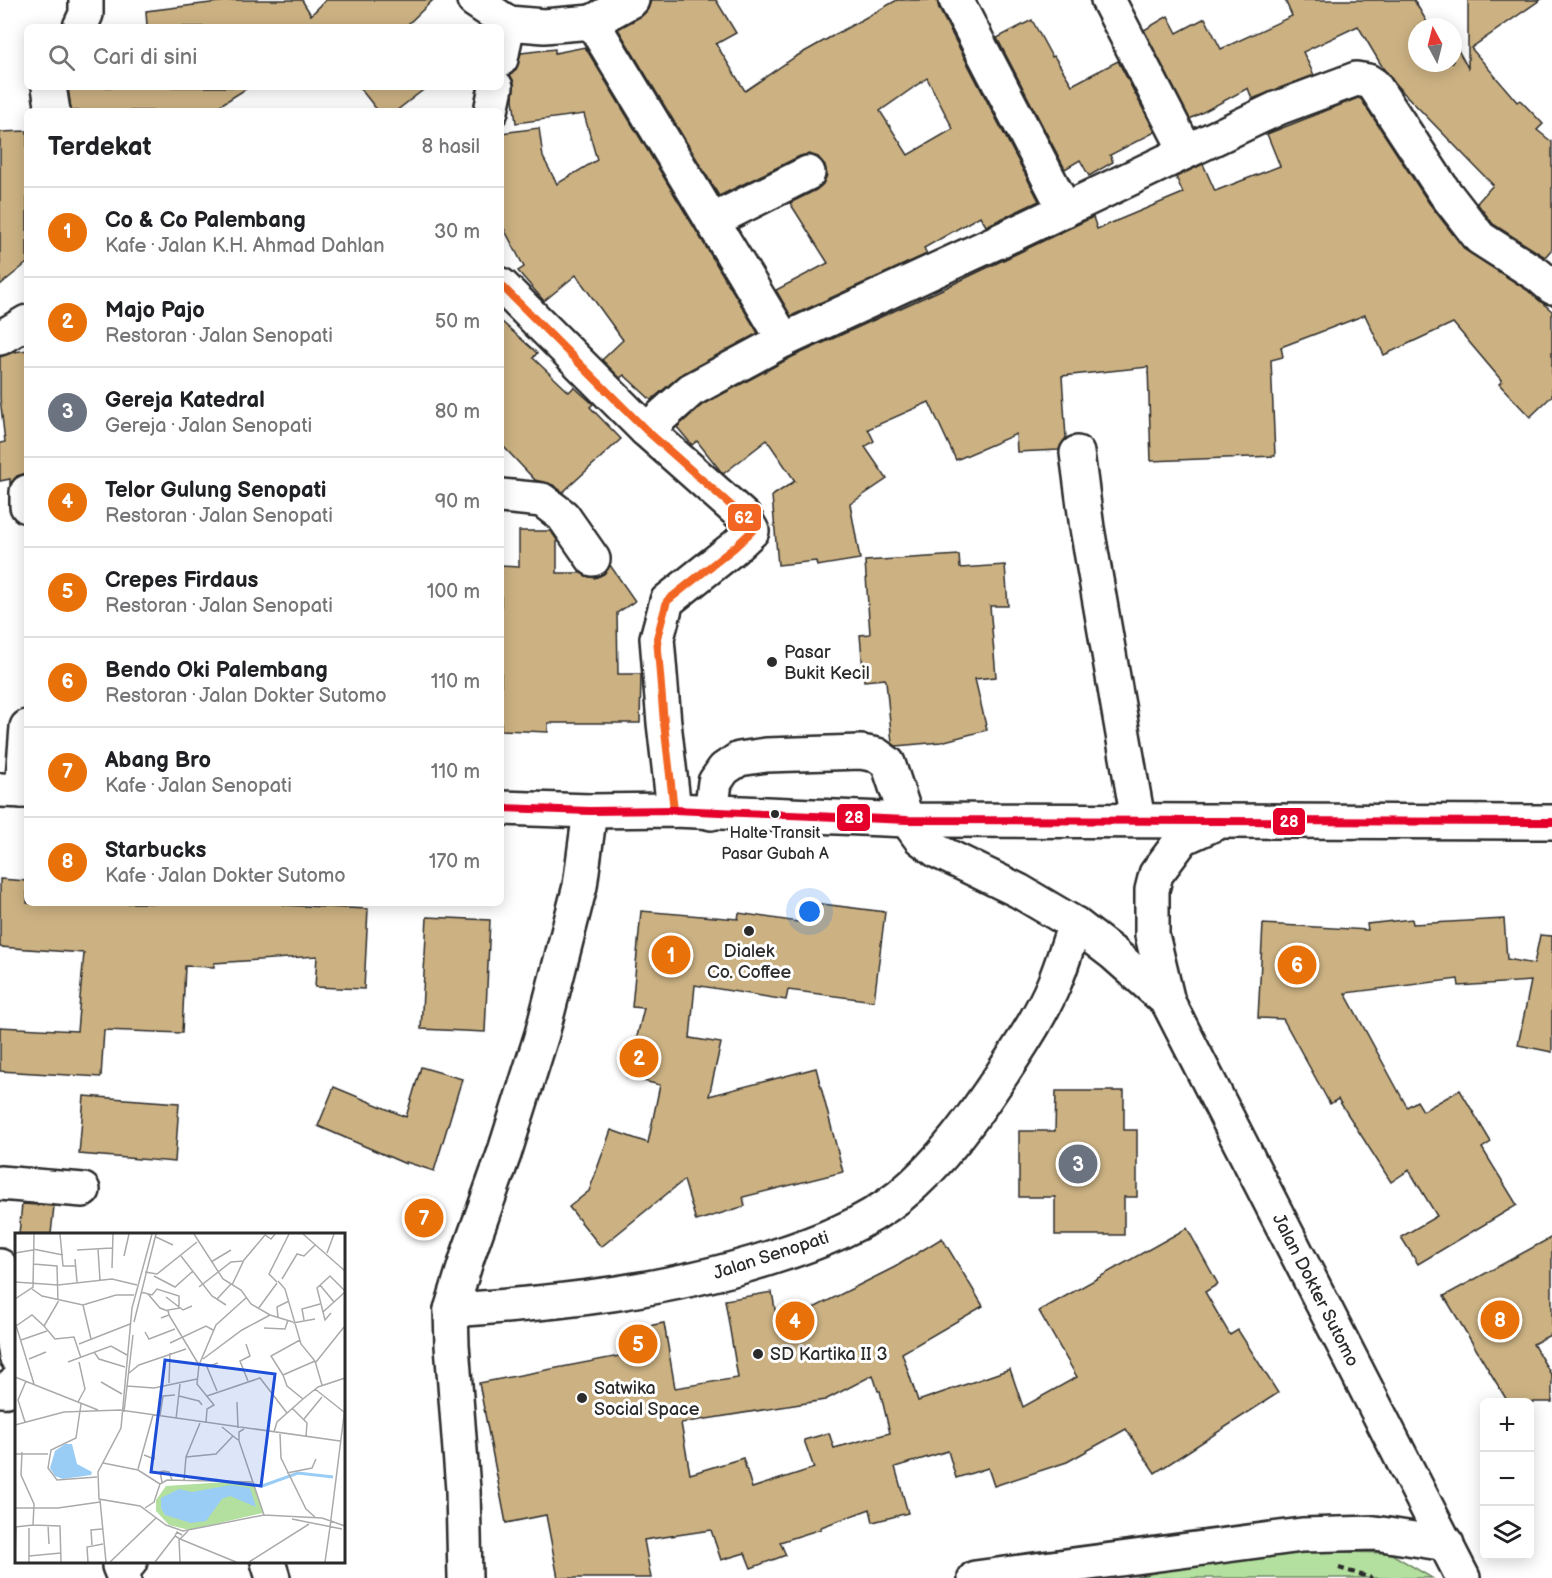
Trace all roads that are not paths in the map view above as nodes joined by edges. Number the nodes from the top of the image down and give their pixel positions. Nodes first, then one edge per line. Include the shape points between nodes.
1 (86, 0) edge
2 (632, 0) edge
3 (956, 0) edge
4 (1108, 0) edge
5 (488, 8) edge
6 (592, 22) junction
7 (81, 24) edge
8 (492, 24) edge
9 (50, 90) edge
10 (495, 90) edge
11 (53, 108) edge
12 (492, 108) edge
13 (1186, 151) junction
14 (808, 173) dead end
15 (1065, 210) junction
16 (712, 221) junction
17 (1552, 287) edge
18 (504, 288) edge
19 (24, 324) edge
20 (0, 338) edge
21 (784, 340) junction
22 (646, 430) junction
23 (1077, 453) dead end
24 (504, 496) edge
25 (593, 559) dead end
26 (24, 744) edge
27 (16, 791) edge
28 (504, 808) edge
29 (674, 810) junction
30 (590, 811) junction
31 (711, 813) junction
32 (907, 820) junction
33 (1138, 820) junction
34 (1221, 821) junction
35 (1552, 822) edge
36 (1075, 924) junction
37 (1168, 1002) junction
38 (0, 1184) edge
39 (83, 1190) dead end
40 (0, 1266) edge
41 (451, 1310) junction
42 (13, 1382) edge
43 (1447, 1544) junction
44 (268, 1563) edge
45 (273, 1578) edge
46 (465, 1578) edge
47 (975, 1578) edge
48 (1463, 1578) edge

1 - 7 street
2 - 6 street
3 - 15 street
4 - 13 street
5 - 6 street via 544,26
5 - 8 street
6 - 16 street
9 - 11 street
10 - 12 street
13 - 15 street
13 - 17 street via 1278,108 1356,79 1368,81 1480,238
14 - 16 street
15 - 21 street
16 - 21 street
18 - 22 street
19 - 20 street
21 - 22 street via 691,390
22 - 29 street via 744,517 752,531 667,601 657,638
23 - 33 street
24 - 25 street via 542,500 563,516
26 - 27 street
28 - 30 street
29 - 30 street
29 - 31 street
30 - 41 street via 580,886 542,1034
31 - 32 street
31 - 32 street via 716,782 724,769 739,759 861,752 877,755 888,763
32 - 33 street
32 - 36 street via 920,838 937,851
33 - 34 street
34 - 35 street
34 - 37 street via 1183,838 1156,874 1152,934
36 - 37 street
36 - 41 street, Jalan Senopati via 1048,995 1026,1037 972,1119 927,1172 899,1197 864,1219 793,1251 686,1281 538,1304
37 - 43 street, Jalan Dokter Sutomo
38 - 39 street
40 - 42 street
41 - 46 street
43 - 47 street via 1375,1533 1302,1534
43 - 48 street, Jalan Dokter Sutomo
44 - 45 street

